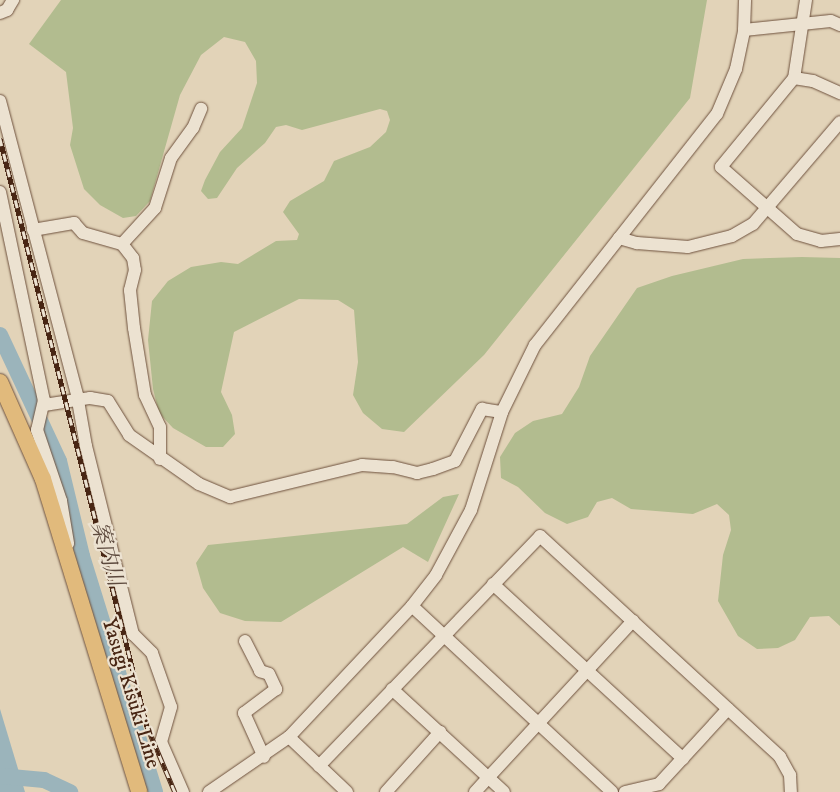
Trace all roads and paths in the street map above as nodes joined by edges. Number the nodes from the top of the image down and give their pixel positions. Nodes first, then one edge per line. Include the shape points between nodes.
1 (13, 0) edge
2 (745, 0) edge
3 (806, 0) edge
4 (0, 13) edge
5 (802, 24) junction
6 (840, 26) edge
7 (744, 30) junction
8 (794, 78) junction
9 (840, 92) edge
10 (0, 101) edge
11 (202, 109) dead end
12 (840, 122) edge
13 (0, 192) edge
14 (768, 209) junction
15 (34, 230) junction
16 (620, 238) junction
17 (840, 239) edge
18 (122, 244) junction
19 (0, 382) edge
20 (77, 400) junction
21 (44, 406) junction
22 (502, 412) junction
23 (160, 459) junction
24 (66, 551) junction
25 (493, 584) junction
26 (412, 606) junction
27 (633, 621) junction
28 (444, 635) junction
29 (245, 641) dead end
30 (588, 671) junction
31 (392, 689) junction
32 (728, 709) junction
33 (538, 724) junction
34 (440, 732) junction
35 (289, 737) junction
36 (264, 757) junction
37 (682, 758) junction
38 (319, 766) junction
39 (488, 778) junction
40 (139, 792) edge
41 (183, 792) edge
42 (209, 792) edge
43 (347, 792) edge
44 (386, 792) edge
45 (475, 792) edge
46 (504, 792) edge
47 (612, 792) edge
48 (625, 792) edge
49 (791, 792) edge

1 - 4 street via 7,10
2 - 7 street
3 - 5 street
5 - 6 street via 831,22
5 - 7 street
5 - 8 street
7 - 16 street via 731,85 717,114
8 - 9 street via 813,81
8 - 14 street via 721,167
10 - 15 street
11 - 18 street via 194,128 171,158 155,208
12 - 14 street
13 - 21 street
14 - 16 street via 753,224 732,236 688,248
14 - 17 street via 797,234 821,241
15 - 18 street via 74,223 83,233
15 - 20 street
16 - 22 street via 535,345
18 - 23 street via 135,263 130,290 134,328 145,395 160,427
19 - 24 main road, Yasugi Kisuki Line via 43,479
20 - 21 street
20 - 23 street via 108,401 129,435
20 - 41 street via 133,634 152,653 171,707 161,742
21 - 24 street via 37,430 69,539
22 - 23 street via 482,410 455,461 417,473 362,465 230,498 212,492
22 - 26 street via 479,488 461,532 440,569
24 - 40 main road, Yasugi Kisuki Line
25 - 27 street via 540,536
25 - 28 street
25 - 30 street
26 - 28 street
26 - 35 street
27 - 30 street
27 - 32 street
28 - 31 street
28 - 33 street
29 - 36 street via 260,671 269,674 276,689 244,713
30 - 33 street
30 - 37 street
31 - 34 street
31 - 38 street
32 - 37 street
32 - 49 street via 785,763
33 - 39 street
33 - 47 street
34 - 39 street
34 - 44 street
35 - 36 street
35 - 38 street
36 - 42 street
37 - 48 street via 659,784
38 - 43 street
39 - 45 street
39 - 46 street

